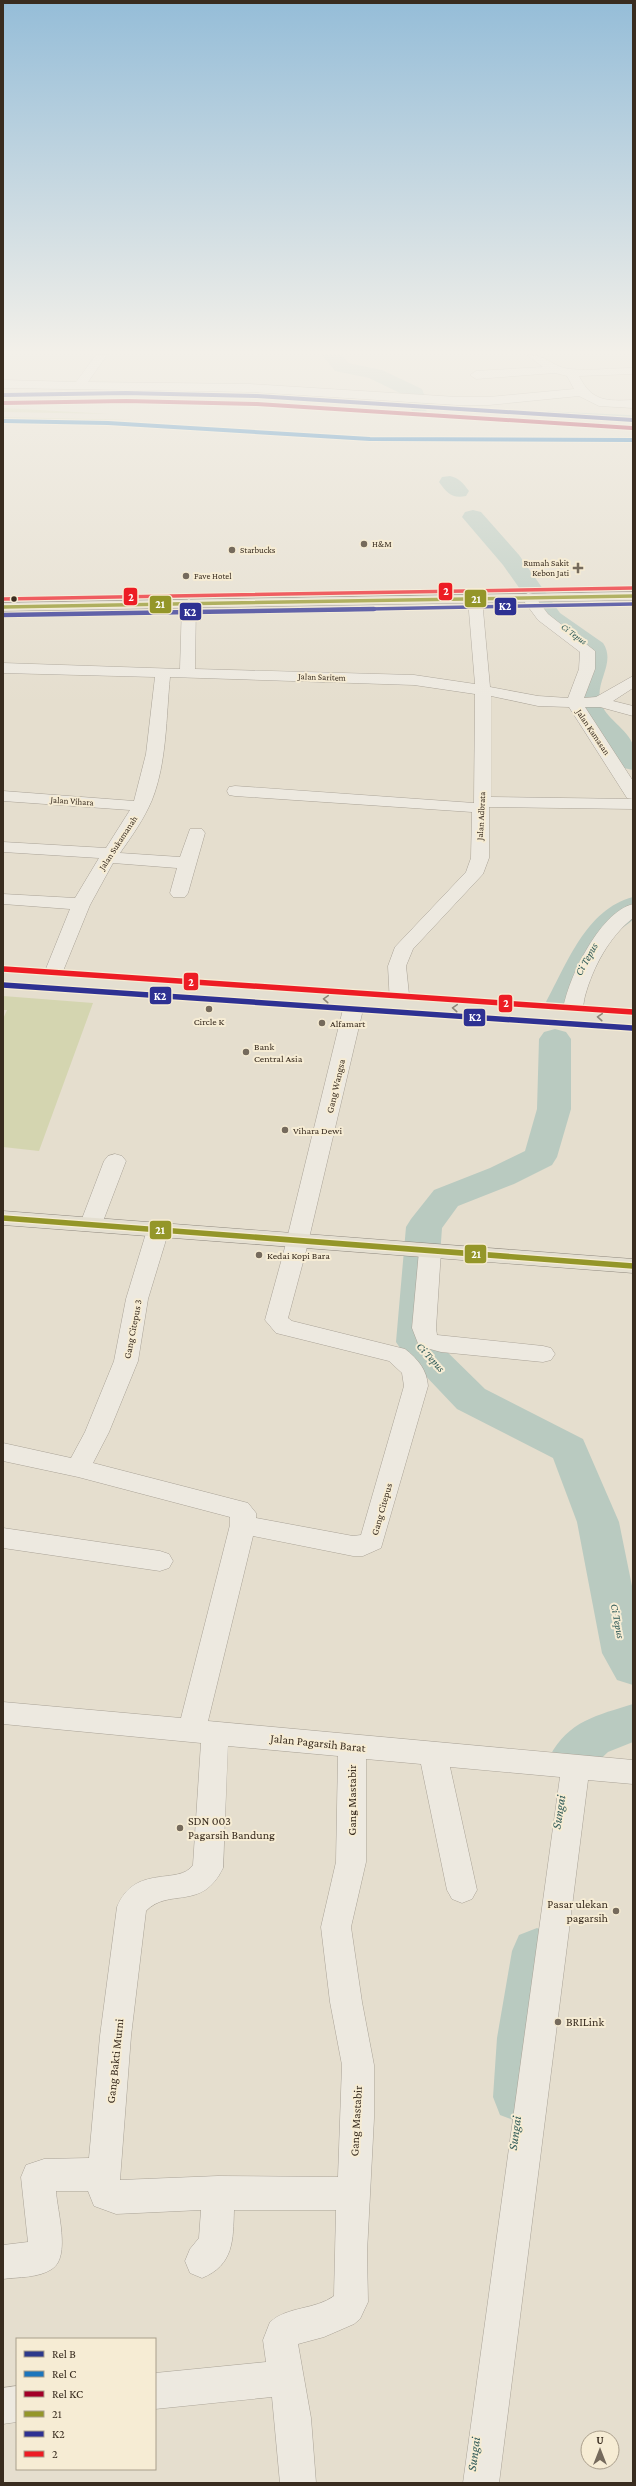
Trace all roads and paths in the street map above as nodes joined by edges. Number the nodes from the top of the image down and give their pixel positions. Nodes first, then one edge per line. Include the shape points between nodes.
1 (633, 596) edge
2 (531, 597) junction
3 (475, 598) junction
4 (189, 603) junction
5 (3, 607) edge
6 (3, 668) edge
7 (163, 673) junction
8 (187, 673) junction
9 (633, 681) edge
10 (484, 690) junction
11 (586, 703) junction
12 (633, 711) edge
13 (235, 791) dead end
14 (633, 794) edge
15 (3, 796) edge
16 (633, 804) edge
17 (481, 805) junction
18 (140, 806) junction
19 (196, 833) dead end
20 (3, 847) edge
21 (110, 856) junction
22 (186, 863) junction
23 (179, 893) dead end
24 (3, 899) edge
25 (81, 904) junction
26 (633, 909) edge
27 (3, 978) edge
28 (50, 981) junction
29 (355, 1001) junction
30 (400, 1004) junction
31 (563, 1015) junction
32 (633, 1020) edge
33 (115, 1161) dead end
34 (3, 1218) edge
35 (91, 1224) junction
36 (158, 1230) junction
37 (298, 1240) junction
38 (429, 1251) junction
39 (633, 1266) edge
40 (543, 1354) dead end
41 (3, 1452) edge
42 (78, 1468) junction
43 (243, 1525) junction
44 (3, 1538) edge
45 (160, 1561) dead end
46 (3, 1713) edge
47 (203, 1732) junction
48 (352, 1746) junction
49 (433, 1754) junction
50 (575, 1767) junction
51 (633, 1772) edge
52 (462, 1890) dead end
53 (104, 2174) junction
54 (218, 2193) junction
55 (353, 2194) junction
56 (202, 2261) dead end
57 (3, 2262) edge
58 (287, 2378) junction
59 (156, 2391) edge
60 (16, 2404) edge
61 (3, 2406) edge
62 (297, 2466) edge
63 (481, 2483) edge

1 - 2 main road
2 - 3 main road
2 - 11 street, Jalan Kamasan via 543,617 588,651
3 - 4 main road
3 - 10 street, Jalan Adbrata
4 - 5 main road
4 - 8 street
6 - 7 street, Jalan Saritem
7 - 8 street, Jalan Saritem
7 - 18 street, Jalan Sukamanah via 152,758
8 - 10 street, Jalan Saritem via 393,679
9 - 11 street
10 - 11 street, Jalan Saritem via 538,701
10 - 17 street, Jalan Adbrata
11 - 12 street, Jalan Saritem
11 - 14 street, Jalan Kamasan
13 - 17 street
15 - 18 street, Jalan Vihara
16 - 17 street
17 - 30 street, Jalan Adbrata via 480,858 474,874 404,947 398,966
18 - 21 street, Jalan Sukamanah
19 - 22 street
20 - 21 street
21 - 22 street
21 - 25 street, Jalan Sukamanah
22 - 23 street
24 - 25 street
25 - 28 street, Jalan Sukamanah
26 - 31 street via 604,937 577,989 571,1009
27 - 28 main road
29 -> 28 main road
29 - 30 main road
29 - 37 street, Gang Wangsa
31 -> 30 main road
32 -> 31 main road
33 - 35 street
34 - 35 main road
35 - 36 main road
36 - 37 main road
36 - 42 street, Gang Citepus 3 via 137,1299 126,1361 97,1432
37 - 38 main road
37 - 43 street, Gang Citepus via 277,1322 284,1327 397,1355 416,1375 416,1386 372,1541 363,1546 353,1546
38 - 39 main road
38 - 40 street via 424,1328 427,1340 441,1344
41 - 42 street
42 - 43 street via 239,1510 244,1515
43 - 47 street
44 - 45 street
46 - 47 street, Jalan Pagarsih Barat
47 - 48 street, Jalan Pagarsih Barat
47 - 53 street, Gang Bakti Murni via 208,1868 204,1877 196,1883 146,1891 132,1905
48 - 49 street, Jalan Pagarsih Barat
48 - 55 street, Gang Mastabir via 351,1862 336,1927 358,2066 358,2118
49 - 50 street, Jalan Pagarsih Barat
49 - 52 street
50 - 51 street, Jalan Pagarsih Barat
50 - 63 street
53 - 54 street, Gang Bakti Murni via 103,2187 106,2194 116,2197
53 - 57 street via 49,2174 38,2178 46,2248 44,2253 40,2256
54 - 55 street, Gang Bakti Murni
54 - 56 street via 216,2244
55 - 58 street, Gang Mastabir via 350,2306 342,2313 288,2329 282,2334 280,2344
58 - 59 street
58 - 62 street, Gang Mastabir
60 - 61 street

